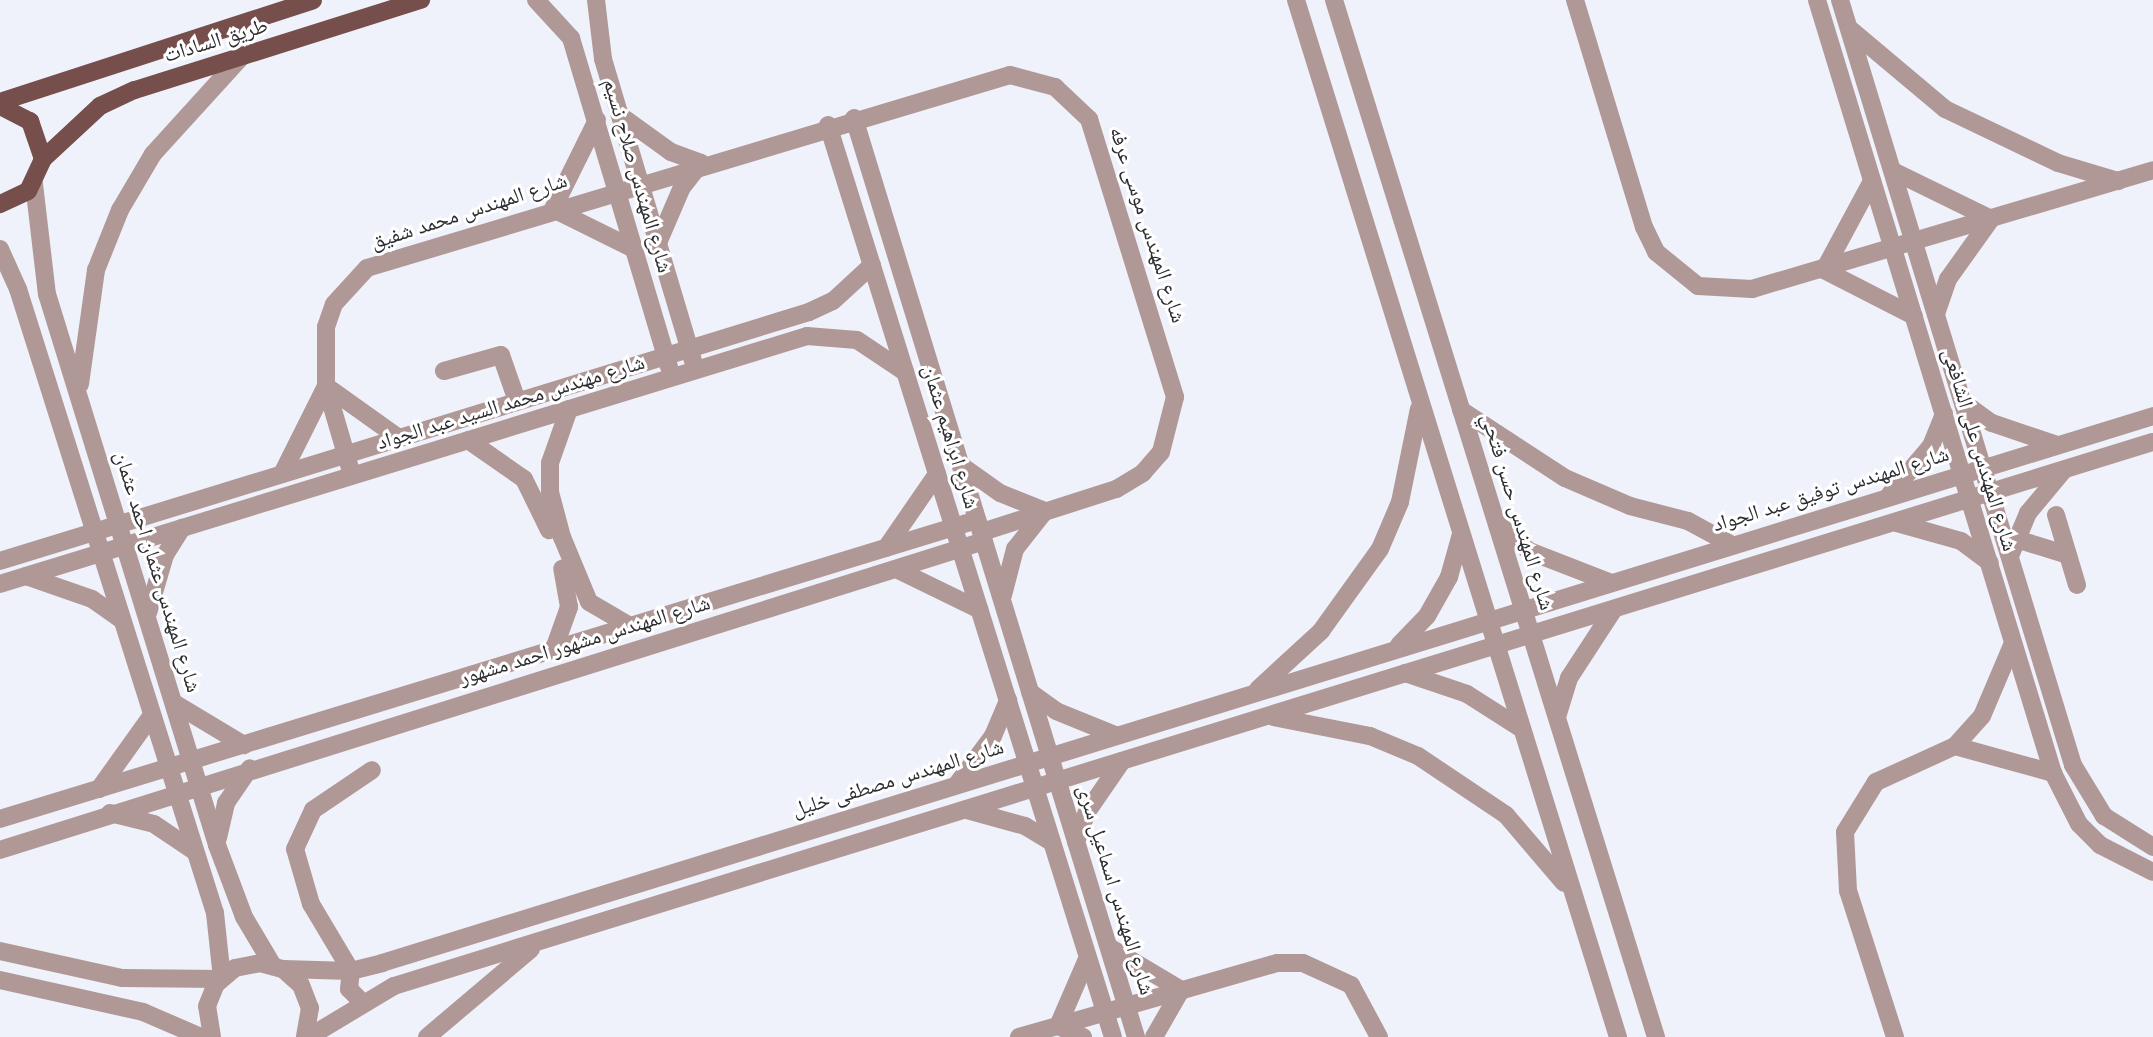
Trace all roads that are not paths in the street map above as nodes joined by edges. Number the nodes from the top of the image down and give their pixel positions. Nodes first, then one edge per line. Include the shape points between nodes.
1 (313, 0) edge
2 (421, 0) edge
3 (536, 0) edge
4 (596, 0) edge
5 (1296, 0) edge
6 (1334, 0) edge
7 (1575, 0) edge
8 (1817, 0) edge
9 (1840, 0) edge
10 (286, 9) junction
11 (1849, 28) junction
12 (296, 40) junction
13 (244, 54) junction
14 (0, 104) edge
15 (620, 114) junction
16 (854, 118) junction
17 (597, 120) junction
18 (828, 125) junction
19 (43, 159) junction
20 (701, 163) junction
21 (2153, 170) edge
22 (1893, 171) junction
23 (640, 181) junction
24 (1872, 181) junction
25 (2118, 181) junction
26 (34, 184) junction
27 (617, 188) junction
28 (0, 204) edge
29 (553, 209) junction
30 (1991, 219) junction
31 (1915, 242) junction
32 (658, 243) junction
33 (0, 249) edge
34 (634, 249) junction
35 (1894, 249) junction
36 (872, 265) junction
37 (1824, 270) junction
38 (44, 283) junction
39 (18, 289) junction
40 (1937, 314) junction
41 (1914, 316) junction
42 (690, 349) junction
43 (666, 356) junction
44 (696, 370) junction
45 (444, 371) dead end
46 (905, 372) junction
47 (672, 377) junction
48 (326, 386) junction
49 (79, 398) junction
50 (517, 401) junction
51 (1420, 402) junction
52 (1964, 403) junction
53 (569, 409) junction
54 (1461, 410) junction
55 (1944, 414) junction
56 (2153, 416) edge
57 (399, 438) junction
58 (468, 440) junction
59 (2153, 442) edge
60 (2057, 445) junction
61 (345, 454) junction
62 (962, 466) junction
63 (1983, 468) junction
64 (2065, 469) junction
65 (282, 474) junction
66 (937, 474) junction
67 (1962, 474) junction
68 (352, 475) junction
69 (1991, 492) junction
70 (1885, 498) junction
71 (1970, 499) junction
72 (1045, 511) junction
73 (2056, 515) dead end
74 (1894, 522) junction
75 (1496, 523) junction
76 (118, 524) junction
77 (954, 527) junction
78 (183, 528) junction
79 (94, 531) junction
80 (981, 531) junction
81 (1461, 534) junction
82 (557, 539) junction
83 (125, 545) junction
84 (1732, 545) junction
85 (2013, 547) junction
86 (960, 548) junction
87 (886, 549) junction
88 (101, 553) junction
89 (2067, 555) junction
90 (0, 561) edge
91 (1990, 563) junction
92 (896, 569) junction
93 (26, 576) junction
94 (1609, 582) junction
95 (0, 584) edge
96 (2077, 585) dead end
97 (1003, 599) junction
98 (1523, 609) junction
99 (1614, 609) junction
100 (980, 610) junction
101 (147, 617) junction
102 (121, 619) junction
103 (1488, 620) junction
104 (630, 626) junction
105 (1531, 634) junction
106 (2013, 643) junction
107 (1495, 645) junction
108 (1397, 648) junction
109 (554, 649) junction
110 (1405, 673) junction
111 (1030, 692) junction
112 (1255, 692) junction
113 (1008, 699) junction
114 (174, 703) junction
115 (152, 715) junction
116 (1266, 716) junction
117 (1557, 717) junction
118 (1522, 730) junction
119 (1115, 735) junction
120 (244, 745) junction
121 (1955, 746) junction
122 (1050, 755) junction
123 (192, 761) junction
124 (1122, 761) junction
125 (1028, 762) junction
126 (169, 768) junction
127 (250, 768) junction
128 (372, 770) dead end
129 (2053, 774) junction
130 (1058, 780) junction
131 (198, 784) junction
132 (957, 784) junction
133 (1035, 788) junction
134 (99, 789) junction
135 (176, 790) junction
136 (964, 810) junction
137 (106, 813) junction
138 (0, 819) edge
139 (1052, 842) junction
140 (1076, 842) junction
141 (217, 845) junction
142 (2153, 847) edge
143 (0, 850) edge
144 (194, 852) junction
145 (2153, 872) edge
146 (1573, 896) junction
147 (244, 917) junction
148 (218, 926) junction
149 (544, 940) junction
150 (1109, 947) junction
151 (0, 951) edge
152 (1087, 954) junction
153 (277, 967) junction
154 (351, 971) junction
155 (221, 978) junction
156 (0, 980) edge
157 (1181, 990) junction
158 (361, 1001) junction
159 (1126, 1005) junction
160 (1105, 1012) junction
161 (1058, 1026) junction
162 (201, 1037) edge
163 (212, 1037) edge
164 (307, 1037) edge
165 (427, 1037) edge
166 (1019, 1037) edge
167 (1083, 1037) edge
168 (1113, 1037) edge
169 (1136, 1037) edge
170 (1154, 1037) edge
171 (1378, 1037) edge
172 (1618, 1037) edge
173 (1656, 1037) edge
174 (1895, 1037) edge

1 - 10 main road, طريق السادات
2 - 12 main road, طريق السادات
3 - 17 street, شارع المهندس صلاح نسيم via 571,38
4 - 15 street, شارع المهندس صلاح نسيم via 596,31
5 - 51 street
6 - 54 street, شارع المهندس حسن فتحي
7 - 37 street via 1656,252 1675,272 1725,292
8 - 24 street, شارع المهندس على الشافعى
9 - 11 street, شارع المهندس على الشافعى
10 - 12 main road
10 - 14 main road, طريق السادات
11 - 22 street, شارع المهندس على الشافعى
11 - 25 street via 1895,71 1967,121 2058,163
12 - 13 main road, طريق السادات
13 - 19 main road, طريق السادات via 100,106
13 - 49 street via 153,154 120,210 90,295
14 - 19 main road via 30,121
15 - 20 street via 643,136
15 - 23 street, شارع المهندس صلاح نسيم
16 - 18 street, شارع المهندس موسى عرفه
16 - 62 street, شارع ابراهيم عثمان
16 - 72 street, شارع المهندس موسى عرفه via 1010,75 1055,87 1089,119 1169,369 1172,425 1143,473
17 - 27 street, شارع المهندس صلاح نسيم
17 - 29 street
18 - 20 street, شارع المهندس موسى عرفه
18 - 36 street, شارع ابراهيم عثمان
19 - 26 main road
20 - 23 street, شارع المهندس موسى عرفه
20 - 32 street via 668,214
21 - 25 street
22 - 30 street
22 - 31 street, شارع المهندس على الشافعى
23 - 27 street, شارع المهندس محمد شفيق
23 - 32 street, شارع المهندس صلاح نسيم
24 - 35 street, شارع المهندس على الشافعى
24 - 37 street via 1850,233
25 - 30 street
26 - 28 main road
26 - 38 street, شارع المهندس عثمان احمد عثمان
27 - 29 street, شارع المهندس محمد شفيق
27 - 34 street, شارع المهندس صلاح نسيم
29 - 34 street
29 - 48 street, شارع المهندس محمد شفيق via 368,268 334,304 326,327
30 - 31 street
30 - 40 street via 1948,279
31 - 35 street
31 - 40 street, شارع المهندس على الشافعى
32 - 42 street, شارع المهندس صلاح نسيم
33 - 39 street
34 - 43 street, شارع المهندس صلاح نسيم
35 - 37 street
35 - 41 street, شارع المهندس على الشافعى
36 - 42 street, شارع مهندس محمد السيد عبد الجواد via 844,293 809,312
36 - 46 street, شارع ابراهيم عثمان
37 - 41 street
38 - 39 street via 35,280
38 - 49 street, شارع المهندس عثمان احمد عثمان
39 - 79 street
40 - 52 street, شارع المهندس على الشافعى
41 - 55 street, شارع المهندس على الشافعى
42 - 43 street, شارع مهندس محمد السيد عبد الجواد
42 - 44 street, شارع المهندس صلاح نسيم
43 - 47 street, شارع المهندس صلاح نسيم
43 - 50 street, شارع مهندس محمد السيد عبد الجواد
44 - 46 street, شارع مهندس محمد السيد عبد الجواد via 832,334 856,340
44 - 47 street, شارع مهندس محمد السيد عبد الجواد
45 - 50 street via 501,355
46 - 66 street, شارع ابراهيم عثمان
47 - 53 street, شارع مهندس محمد السيد عبد الجواد
48 - 57 street
48 - 61 street, شارع المهندس محمد شفيق
48 - 65 street
49 - 76 street, شارع المهندس عثمان احمد عثمان
50 - 57 street, شارع مهندس محمد السيد عبد الجواد
51 - 81 street
51 - 112 street via 1414,453 1380,549 1321,631
52 - 60 street via 1992,423
52 - 63 street, شارع المهندس على الشافعى
53 - 58 street, شارع مهندس محمد السيد عبد الجواد
53 - 82 street via 550,463
54 - 75 street, شارع المهندس حسن فتحي
54 - 84 street via 1586,489 1688,521
55 - 67 street, شارع المهندس على الشافعى
55 - 70 street via 1931,446
56 - 60 street, شارع المهندس توفيق عبد الجواد
57 - 61 street, شارع مهندس محمد السيد عبد الجواد
58 - 68 street, شارع مهندس محمد السيد عبد الجواد
58 - 82 street via 524,479
59 - 64 street
60 - 63 street, شارع المهندس توفيق عبد الجواد
61 - 65 street, شارع مهندس محمد السيد عبد الجواد
61 - 68 street, شارع المهندس محمد شفيق
62 - 72 street via 1000,493
62 - 80 street, شارع ابراهيم عثمان
63 - 67 street, شارع المهندس توفيق عبد الجواد
63 - 69 street, شارع المهندس على الشافعى
64 - 69 street
64 - 85 street
65 - 76 street, شارع مهندس محمد السيد عبد الجواد
66 - 77 street, شارع ابراهيم عثمان
66 - 87 street
67 - 70 street, شارع المهندس توفيق عبد الجواد
67 - 71 street, شارع المهندس على الشافعى
68 - 78 street, شارع مهندس محمد السيد عبد الجواد
69 - 71 street
69 - 85 street, شارع المهندس على الشافعى
70 - 84 street, شارع المهندس توفيق عبد الجواد
71 - 74 street
71 - 91 street, شارع المهندس على الشافعى
72 - 80 street, شارع المهندس موسى عرفه
72 - 97 street via 1015,549
73 - 89 street
74 - 91 street via 1929,528
74 - 99 street
75 - 94 street via 1529,551
75 - 98 street, شارع المهندس حسن فتحي
76 - 79 street, شارع مهندس محمد السيد عبد الجواد
76 - 83 street, شارع المهندس عثمان احمد عثمان
77 - 80 street, شارع المهندس مشهور احمد مشهور
77 - 86 street, شارع ابراهيم عثمان
77 - 87 street, شارع المهندس مشهور احمد مشهور
78 - 83 street, شارع مهندس محمد السيد عبد الجواد
78 - 101 street via 165,555
79 - 88 street
79 - 90 street, شارع مهندس محمد السيد عبد الجواد
80 - 86 street, شارع المهندس مشهور احمد مشهور
80 - 97 street, شارع ابراهيم عثمان
81 - 103 street
81 - 108 street via 1449,577 1427,616
82 - 104 street via 589,602
82 - 109 street via 569,607
83 - 88 street, شارع مهندس محمد السيد عبد الجواد
83 - 101 street, شارع المهندس عثمان احمد عثمان
84 - 94 street, شارع المهندس توفيق عبد الجواد
85 - 89 street
85 - 142 street, شارع المهندس على الشافعى via 2085,793 2119,829
86 - 92 street, شارع المهندس مشهور احمد مشهور
86 - 100 street, شارع ابراهيم عثمان
87 - 104 street, شارع المهندس مشهور احمد مشهور
88 - 93 street, شارع مهندس محمد السيد عبد الجواد
88 - 102 street
89 - 96 street
91 - 106 street, شارع المهندس على الشافعى
92 - 100 street
92 - 127 street, شارع المهندس مشهور احمد مشهور
93 - 95 street, شارع مهندس محمد السيد عبد الجواد
93 - 102 street via 92,599
94 - 98 street, شارع المهندس توفيق عبد الجواد
97 - 111 street, شارع ابراهيم عثمان
98 - 103 street, شارع المهندس مصطفى خليل
98 - 105 street, شارع المهندس حسن فتحي
99 - 105 street
99 - 117 street via 1576,666
100 - 113 street, شارع ابراهيم عثمان
101 - 114 street, شارع المهندس عثمان احمد عثمان
102 - 115 street
103 - 107 street
103 - 108 street, شارع المهندس مصطفى خليل
104 - 109 street, شارع المهندس مشهور احمد مشهور
105 - 107 street
105 - 117 street, شارع المهندس حسن فتحي
106 - 121 street via 1988,705
106 - 129 street, شارع المهندس على الشافعى
107 - 110 street
107 - 118 street
108 - 112 street, شارع المهندس مصطفى خليل
109 - 120 street, شارع المهندس مشهور احمد مشهور
110 - 116 street
110 - 118 street via 1467,694
111 - 119 street via 1066,716
111 - 122 street, شارع ابراهيم عثمان
112 - 119 street, شارع المهندس مصطفى خليل
113 - 125 street, شارع ابراهيم عثمان
113 - 132 street via 986,748
114 - 120 street
114 - 123 street, شارع المهندس عثمان احمد عثمان
115 - 126 street
115 - 134 street
116 - 124 street
116 - 146 street via 1370,736 1419,756 1506,815
117 - 173 street, شارع المهندس حسن فتحي
118 - 146 street
119 - 122 street, شارع المهندس مصطفى خليل
120 - 123 street, شارع المهندس مشهور احمد مشهور
121 - 129 street
121 - 174 street via 1876,782 1845,832 1848,891
122 - 125 street, شارع المهندس مصطفى خليل
122 - 130 street, شارع المهندس اسماعيل سرى
123 - 126 street, شارع المهندس مشهور احمد مشهور
123 - 131 street, شارع المهندس عثمان احمد عثمان
124 - 130 street
124 - 140 street via 1097,794
125 - 132 street, شارع المهندس مصطفى خليل
125 - 133 street
126 - 134 street, شارع المهندس مشهور احمد مشهور
126 - 135 street
127 - 131 street, شارع المهندس مشهور احمد مشهور
127 - 141 street via 226,803
128 - 154 street via 313,810 295,849 311,904
129 - 145 street, شارع المهندس على الشافعى via 2080,824 2100,845
130 - 133 street
130 - 140 street, شارع المهندس اسماعيل سرى
131 - 135 street, شارع المهندس مشهور احمد مشهور
131 - 141 street, شارع المهندس عثمان احمد عثمان
132 - 154 street, شارع المهندس مصطفى خليل
133 - 136 street
133 - 139 street
134 - 138 street, شارع المهندس مشهور احمد مشهور
135 - 137 street, شارع المهندس مشهور احمد مشهور
135 - 144 street
136 - 139 street via 1005,819
136 - 149 street
137 - 143 street, شارع المهندس مشهور احمد مشهور
137 - 144 street via 154,824
139 - 152 street
140 - 150 street, شارع المهندس اسماعيل سرى
141 - 147 street, شارع المهندس عثمان احمد عثمان
144 - 148 street
146 - 172 street
147 - 148 street via 230,929
147 - 153 street, شارع المهندس عثمان احمد عثمان
148 - 155 street
149 - 158 street
149 - 165 street
150 - 157 street
150 - 159 street, شارع المهندس اسماعيل سرى
151 - 155 street via 122,978
152 - 160 street
152 - 161 street via 1082,980
153 - 154 street, شارع المهندس مصطفى خليل
153 - 155 street, شارع المهندس مصطفى خليل via 247,964
153 - 164 street, شارع المهندس عثمان احمد عثمان via 307,996
154 - 158 street via 349,989
155 - 163 street via 207,1006
156 - 162 street via 144,1012
157 - 159 street
157 - 170 street
157 - 171 street via 1277,963 1303,962 1351,985
158 - 164 street
159 - 160 street
159 - 169 street, شارع المهندس اسماعيل سرى
160 - 161 street
160 - 168 street
161 - 166 street
161 - 167 street

